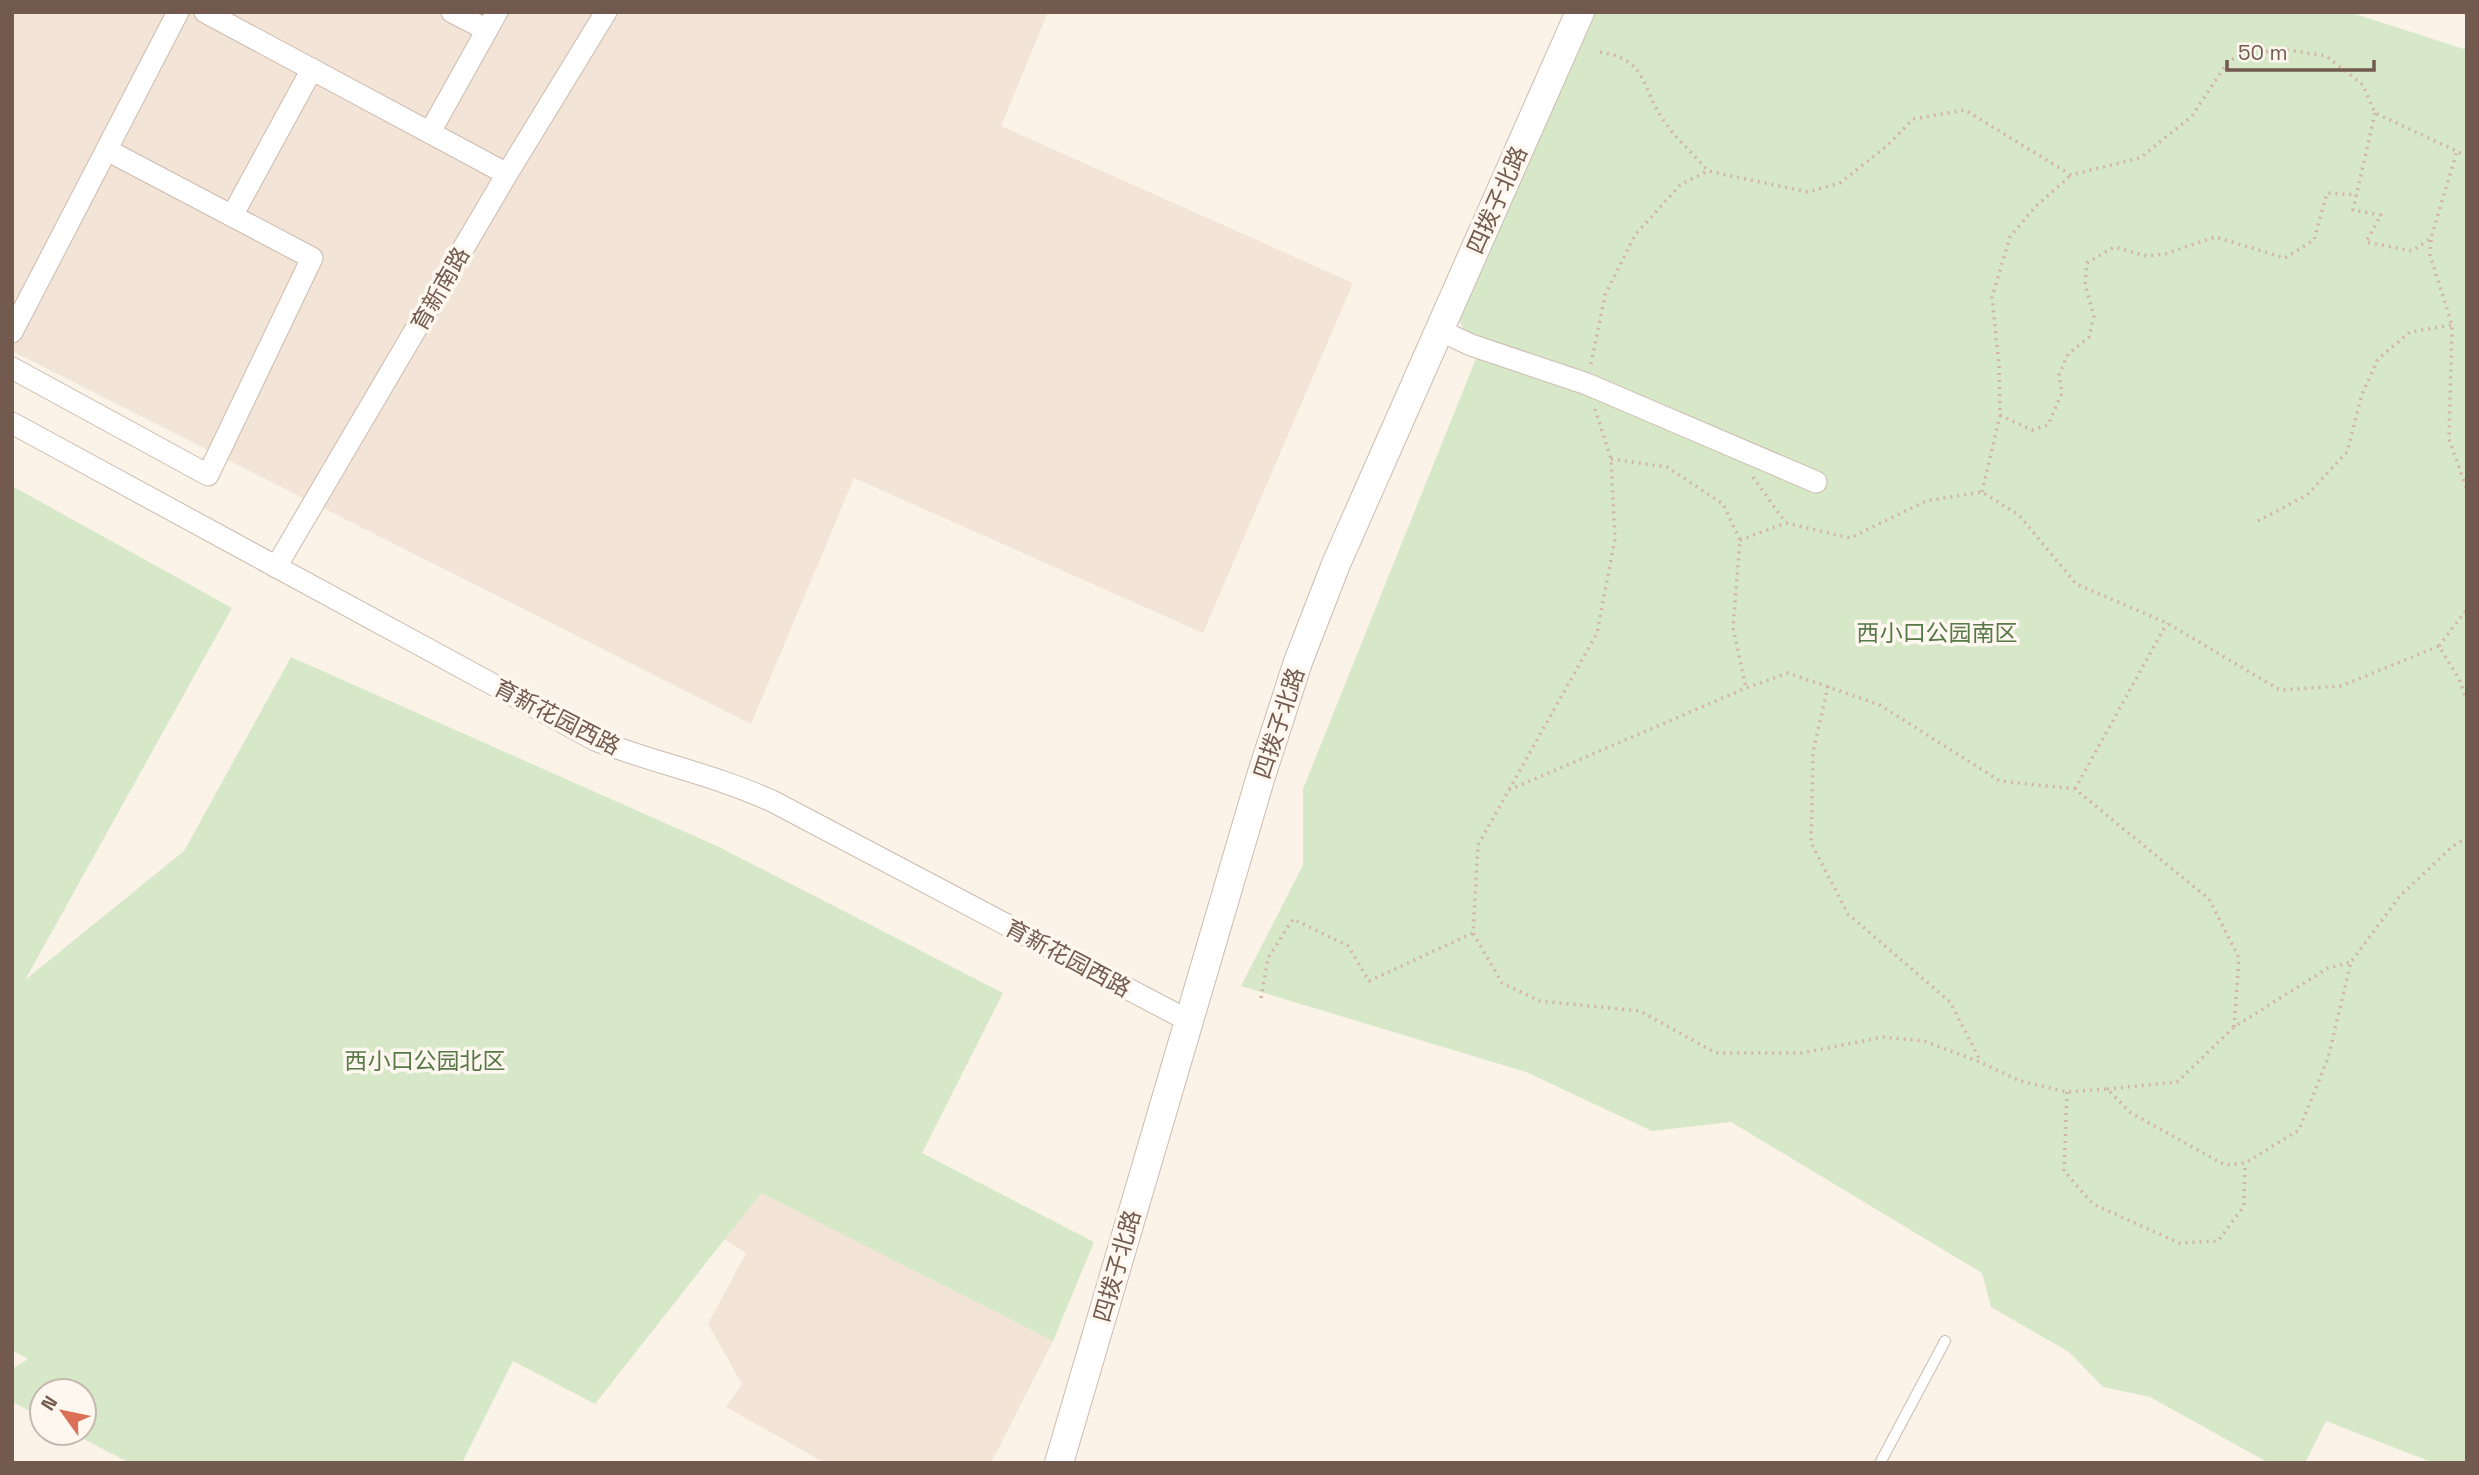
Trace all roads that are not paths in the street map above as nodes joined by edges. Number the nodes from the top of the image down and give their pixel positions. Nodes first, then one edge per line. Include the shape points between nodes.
1 (178, 12) edge
2 (205, 12) edge
3 (452, 12) edge
4 (606, 12) edge
5 (1580, 12) edge
6 (235, 19) edge
7 (492, 21) edge
8 (312, 69) junction
9 (429, 132) junction
10 (107, 150) junction
11 (507, 174) junction
12 (232, 216) junction
13 (1440, 330) junction
14 (12, 332) edge
15 (12, 368) edge
16 (12, 423) edge
17 (1816, 482) dead end
18 (276, 567) junction
19 (1189, 1021) junction
20 (1945, 1341) dead end
21 (1059, 1463) edge
22 (1880, 1463) edge

1 - 10 street
2 - 6 street
3 - 7 street
4 - 11 street, 育新南路
5 - 13 street, 四拨子北路
6 - 8 street
7 - 9 street
8 - 9 street
8 - 12 street
9 - 11 street
10 - 12 street
10 - 14 street
11 - 18 street, 育新南路
12 - 15 street via 312,258 208,475
13 - 17 street via 1587,384
13 - 19 street, 四拨子北路 via 1316,614 1261,776
16 - 18 street, 育新花园西路
18 - 19 street, 育新花园西路 via 595,740 740,786 774,802
19 - 21 street, 四拨子北路
20 - 22 lane

